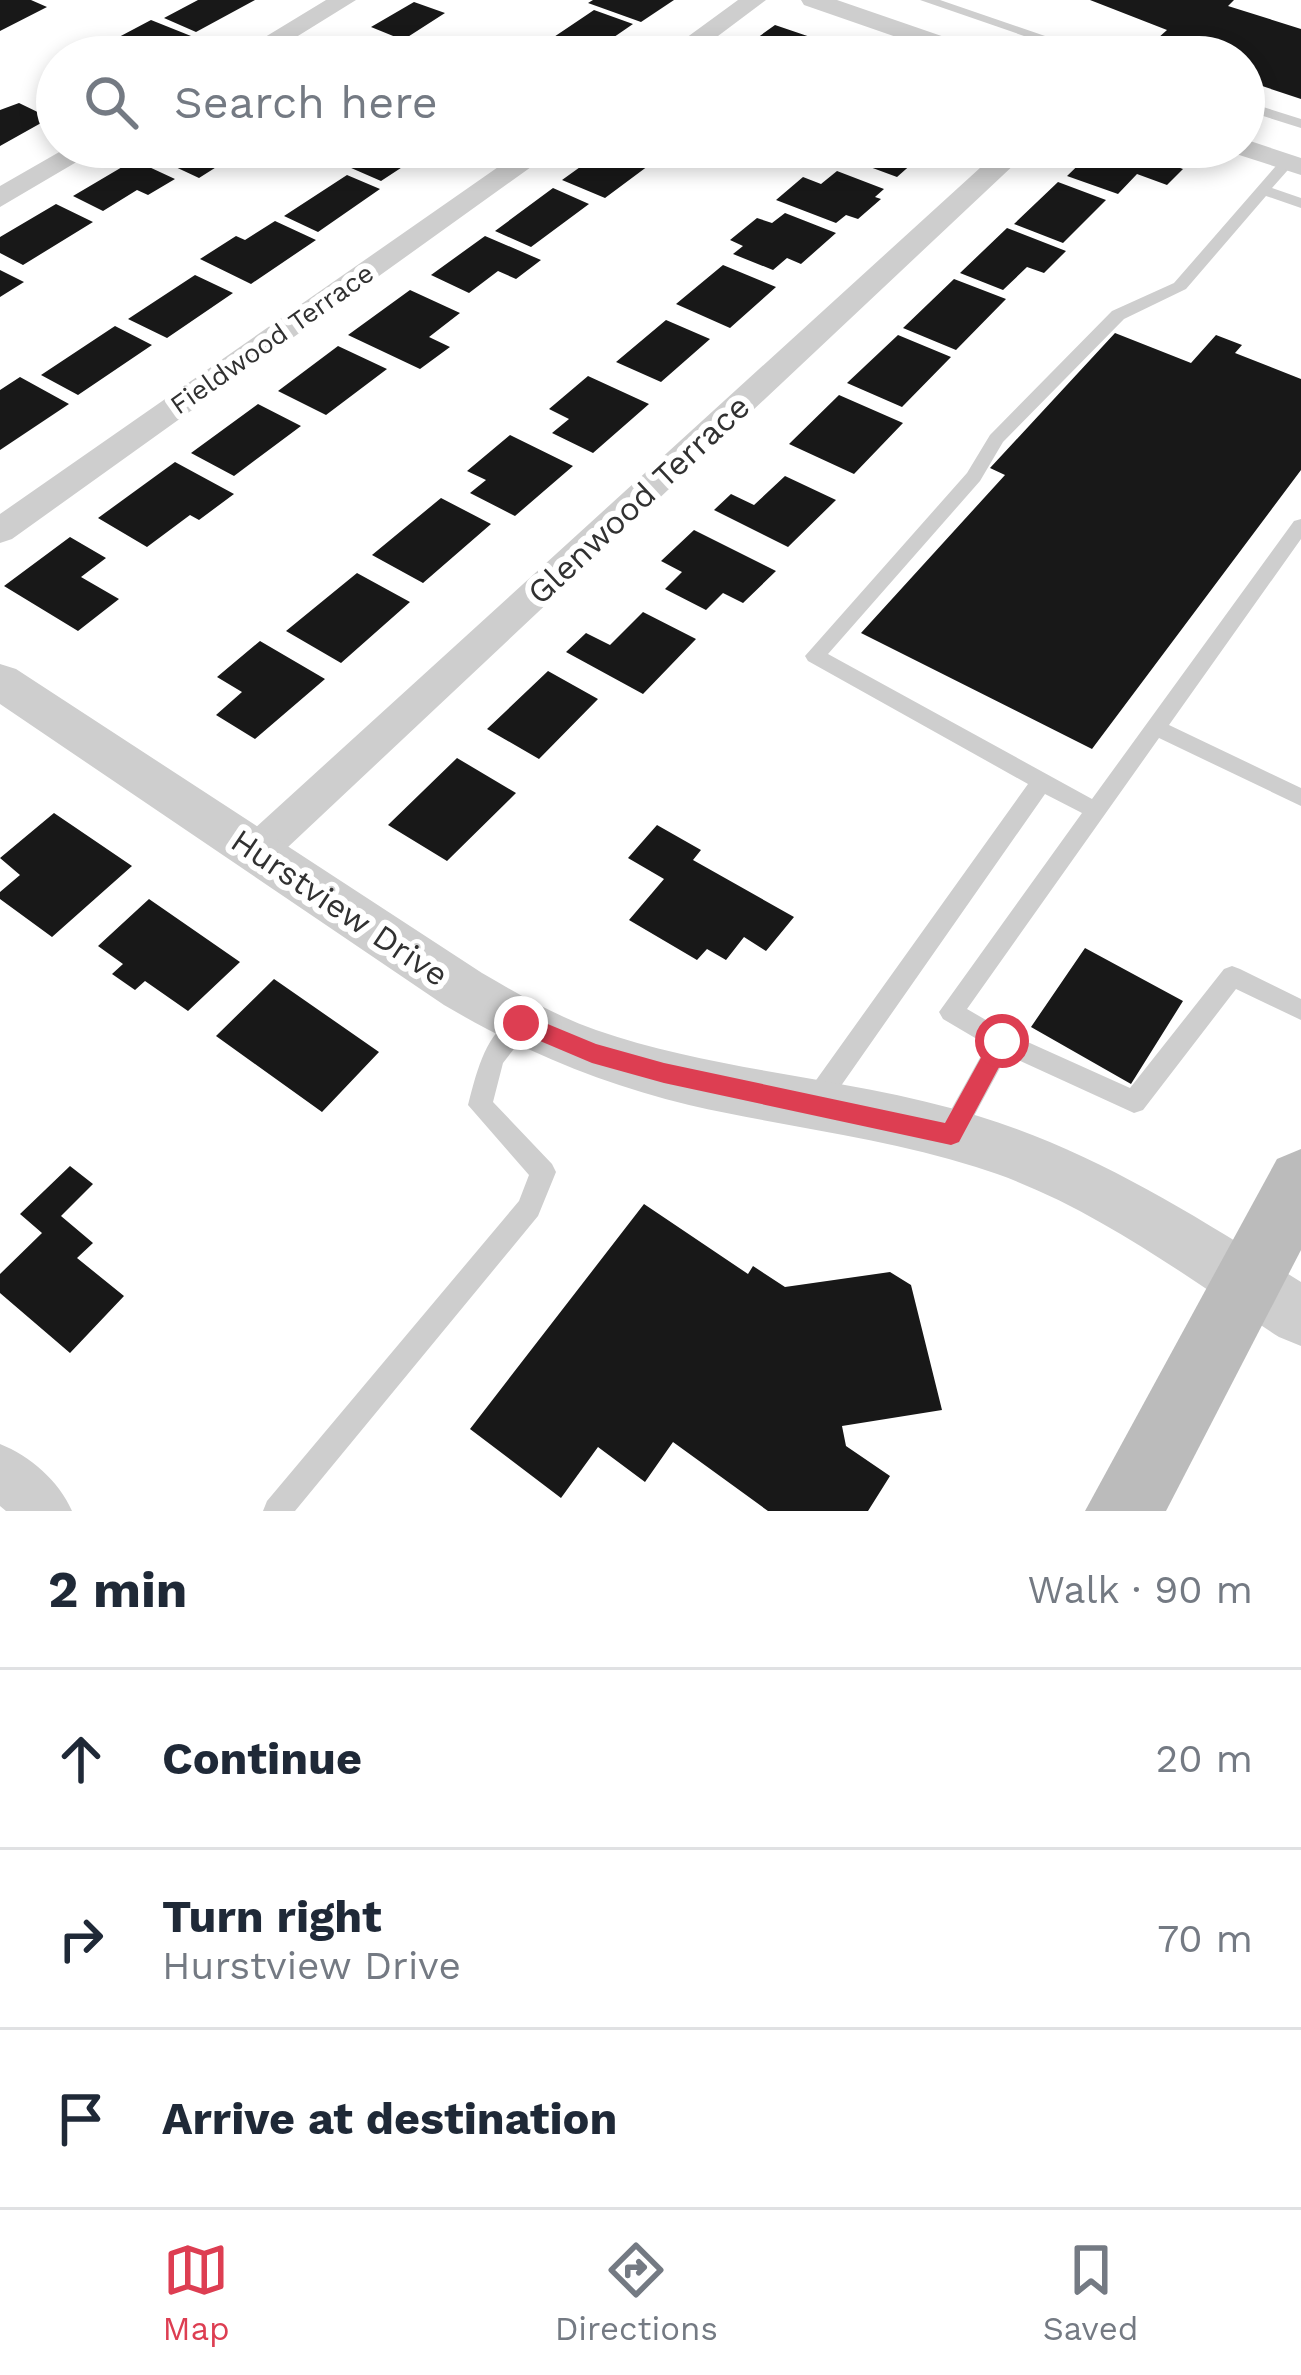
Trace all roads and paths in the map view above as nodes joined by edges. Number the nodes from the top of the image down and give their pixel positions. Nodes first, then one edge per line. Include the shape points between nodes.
1 (344, 0) edge
2 (754, 0) edge
3 (813, 0) edge
4 (927, 0) edge
5 (281, 36) edge
6 (703, 36) edge
7 (918, 36) edge
8 (1036, 36) edge
9 (1265, 112) edge
10 (1301, 124) edge
11 (1265, 155) edge
12 (1294, 165) edge
13 (52, 168) edge
14 (515, 168) edge
15 (995, 168) edge
16 (1262, 190) junction
17 (0, 198) edge
18 (1301, 203) edge
19 (0, 530) edge
20 (1298, 535) edge
21 (0, 681) edge
22 (1155, 728) junction
23 (1041, 782) junction
24 (1301, 798) edge
25 (1095, 810) junction
26 (257, 851) junction
27 (1301, 1010) edge
28 (521, 1023) junction
29 (1002, 1041) junction
30 (813, 1106) junction
31 (951, 1135) junction
32 (1301, 1181) edge
33 (1274, 1299) edge
34 (278, 1511) edge
35 (1124, 1511) edge

1 - 5 street
2 - 6 street
3 - 7 street
4 - 8 lane
9 - 10 lane
11 - 12 street
12 - 16 lane
13 - 17 street
14 - 19 street, Fieldwood Terrace
15 - 26 street, Glenwood Terrace
16 - 18 lane
16 - 23 lane via 1180,286 1118,315 996,439 974,477 815,656
20 - 22 lane
21 - 26 street, Hurstview Drive
22 - 24 lane
22 - 25 lane
23 - 25 lane
23 - 30 lane
25 - 29 lane via 951,1012
26 - 28 street, Hurstview Drive
27 - 29 lane via 1232,976 1133,1102
28 - 30 street, Hurstview Drive via 592,1053
28 - 34 lane via 492,1058 479,1105 543,1172 529,1208
29 - 31 lane
30 - 31 street, Hurstview Drive
31 - 33 street, Hurstview Drive via 1040,1163 1123,1204
32 - 33 main road
33 - 35 main road

